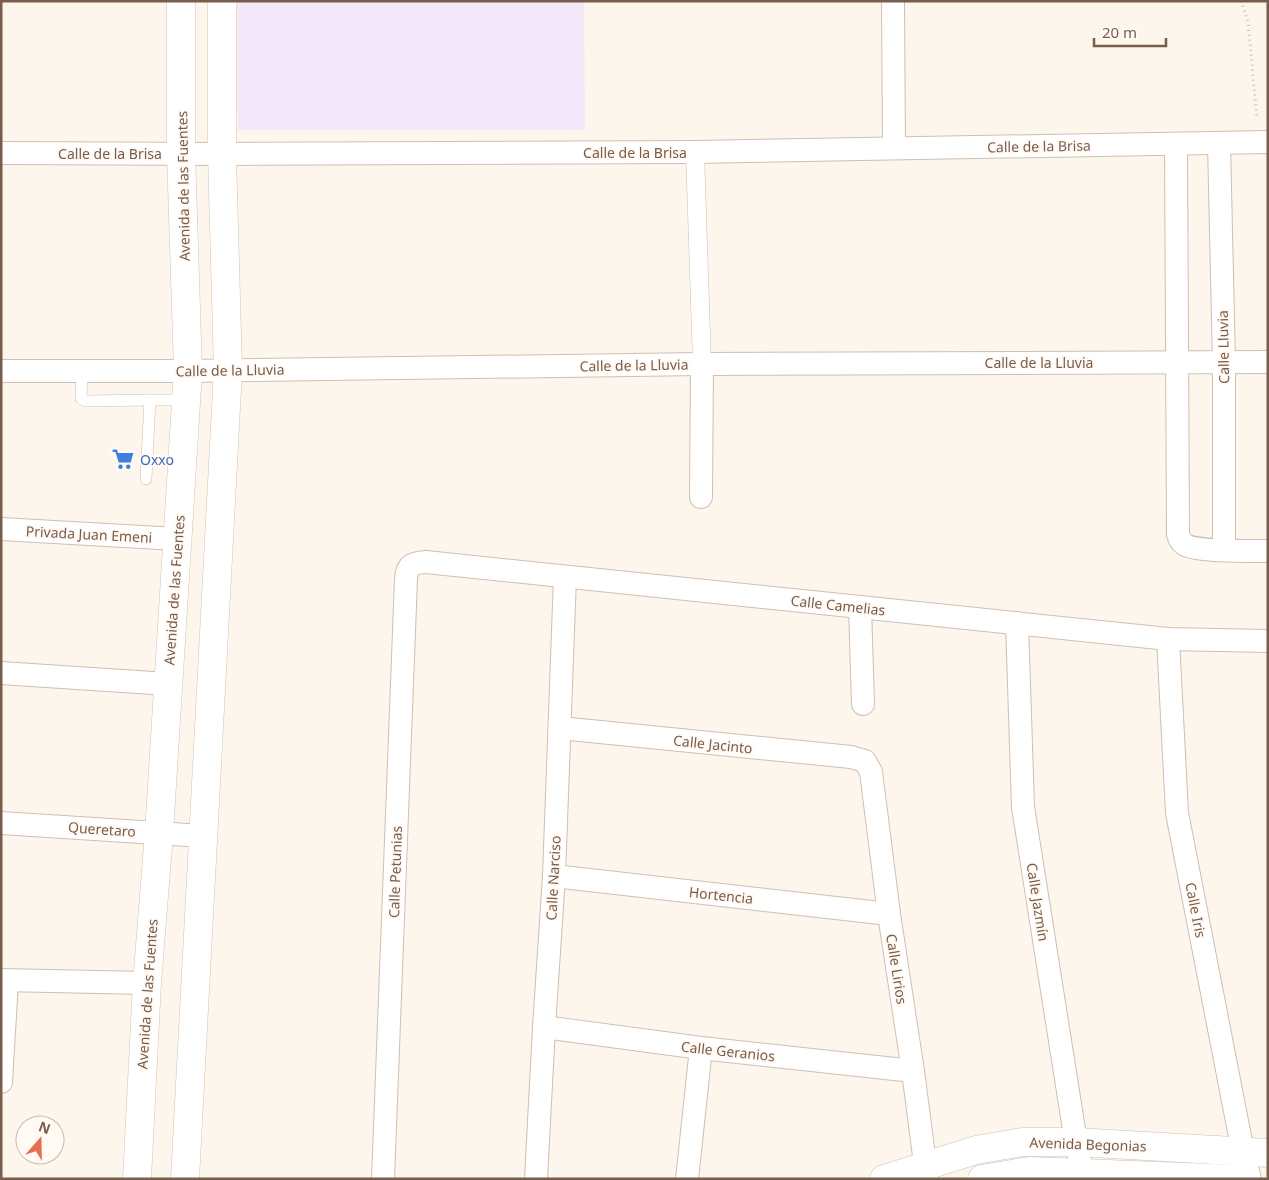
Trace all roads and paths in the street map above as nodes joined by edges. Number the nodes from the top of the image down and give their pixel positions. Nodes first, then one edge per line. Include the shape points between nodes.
1 (181, 1) edge
2 (222, 1) edge
3 (893, 1) edge
4 (1241, 1) edge
5 (1263, 142) edge
6 (1219, 143) junction
7 (1176, 144) junction
8 (894, 148) junction
9 (695, 152) junction
10 (1, 153) edge
11 (181, 153) junction
12 (222, 154) junction
13 (1178, 362) junction
14 (1224, 362) junction
15 (1268, 362) edge
16 (702, 364) junction
17 (228, 370) junction
18 (1, 371) edge
19 (82, 371) junction
20 (188, 371) junction
21 (150, 400) junction
22 (186, 400) junction
23 (146, 479) dead end
24 (702, 497) dead end
25 (1, 529) edge
26 (177, 539) junction
27 (1224, 550) junction
28 (1268, 551) edge
29 (410, 567) joint
30 (565, 577) junction
31 (860, 607) junction
32 (1017, 623) junction
33 (1168, 639) junction
34 (1268, 641) edge
35 (1, 673) edge
36 (168, 684) junction
37 (863, 704) dead end
38 (560, 728) junction
39 (865, 760) joint
40 (1, 823) edge
41 (159, 833) junction
42 (203, 836) junction
43 (554, 876) junction
44 (889, 914) junction
45 (4, 980) edge
46 (147, 983) junction
47 (544, 1027) junction
48 (701, 1048) junction
49 (913, 1071) junction
50 (1, 1082) edge
51 (1076, 1142) junction
52 (1256, 1153) edge
53 (926, 1172) edge
54 (1083, 1176) edge
55 (137, 1179) edge
56 (185, 1179) edge
57 (383, 1179) edge
58 (536, 1179) edge
59 (687, 1179) edge
60 (884, 1179) edge
61 (982, 1179) edge
62 (1238, 1179) edge
63 (1250, 1179) edge

1 - 11 main road, Avenida de las Fuentes
2 - 12 main road
3 - 8 street
4 - 5 path via 1248,21
5 - 6 street, Calle de la Brisa
6 - 7 street, Calle de la Brisa
6 - 14 street, Calle Lluvia
7 - 8 street, Calle de la Brisa
7 - 13 street
8 - 9 street, Calle de la Brisa
9 - 12 street, Calle de la Brisa
9 - 16 street
10 - 11 street, Calle de la Brisa
11 - 12 street, Calle de la Brisa
11 - 20 main road, Avenida de las Fuentes
12 - 17 main road
13 - 14 street, Calle de la Lluvia
13 - 16 street, Calle de la Lluvia
13 - 27 street via 1178,534 1190,547
14 - 15 street, Calle de la Lluvia
14 - 27 street, Calle Lluvia
16 - 17 street, Calle de la Lluvia
16 - 24 street
17 - 20 street, Calle de la Lluvia
17 - 42 main road
18 - 19 street, Calle de la Lluvia
19 - 20 street, Calle de la Lluvia
19 - 21 lane via 82,400
20 - 22 main road, Avenida de las Fuentes
21 - 22 lane
21 - 23 lane
22 - 26 main road, Avenida de las Fuentes
25 - 26 street, Privada Juan Emeni
26 - 36 main road, Avenida de las Fuentes
27 - 28 street
29 - 30 street, Calle Camelias via 426,562
29 - 57 street, Calle Petunias via 406,572
30 - 31 street, Calle Camelias
30 - 38 street, Calle Narciso
31 - 32 street, Calle Camelias
31 - 37 street
32 - 33 street, Calle Camelias
32 - 51 street, Calle Jazmín via 1023,807
33 - 34 street, Calle Camelias
33 - 52 street, Calle Iris via 1177,813
35 - 36 street
36 - 41 main road, Avenida de las Fuentes
38 - 39 street, Calle Jacinto
38 - 43 street, Calle Narciso
39 - 44 street, Calle Lirios via 871,772
40 - 41 street, Queretaro
41 - 42 street, Queretaro
41 - 46 main road, Avenida de las Fuentes
42 - 56 main road
43 - 44 street, Hortencia
43 - 47 street, Calle Narciso
44 - 49 street, Calle Lirios
45 - 46 street
45 - 50 street
46 - 55 main road, Avenida de las Fuentes
47 - 48 street, Calle Geranios
47 - 58 street, Calle Narciso
48 - 49 street, Calle Geranios
48 - 59 street
49 - 53 street, Calle Lirios
51 - 52 main road, Avenida Begonias
51 - 53 main road, Avenida Begonias via 1022,1142 976,1150
51 - 54 street, Calle Jazmín
52 - 63 street, Calle Iris
53 - 60 main road, Avenida Begonias
54 - 61 main road via 1028,1171
54 - 62 main road

